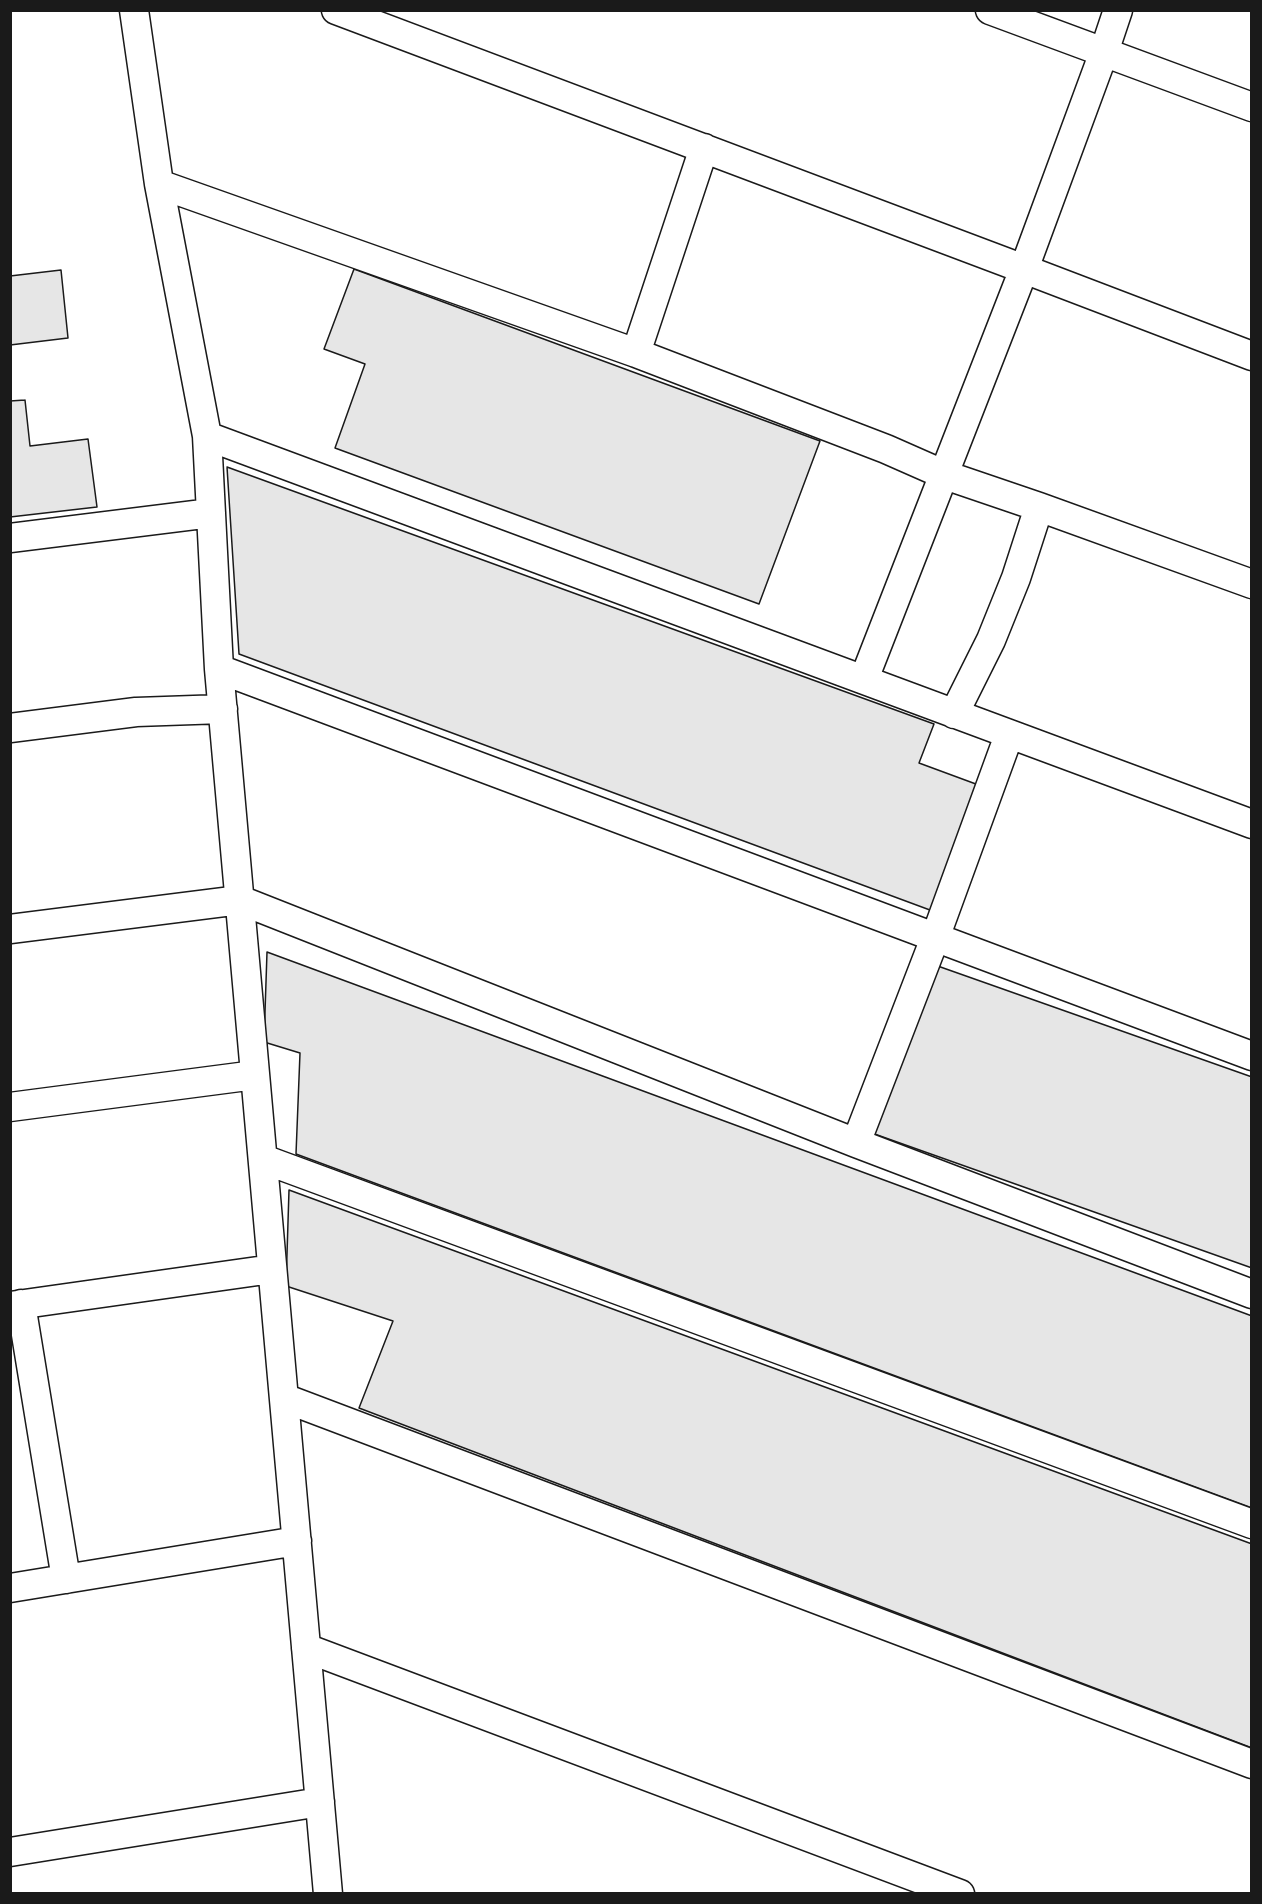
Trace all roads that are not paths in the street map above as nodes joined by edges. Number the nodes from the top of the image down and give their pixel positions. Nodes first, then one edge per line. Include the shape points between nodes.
1 (134, 10) edge
2 (336, 10) edge
3 (990, 10) edge
4 (1118, 10) edge
5 (1104, 52) junction
6 (1251, 107) edge
7 (704, 148) junction
8 (159, 184) junction
9 (1024, 269) junction
10 (636, 353) junction
11 (1251, 356) edge
12 (207, 436) junction
13 (945, 476) junction
14 (1040, 507) junction
15 (211, 513) junction
16 (10, 538) edge
17 (1251, 584) edge
18 (219, 669) junction
19 (864, 679) junction
20 (223, 709) junction
21 (954, 714) junction
22 (10, 728) edge
23 (1009, 735) junction
24 (1251, 824) edge
25 (240, 900) junction
26 (10, 929) edge
27 (935, 938) junction
28 (1251, 1056) edge
29 (255, 1075) junction
30 (10, 1107) edge
31 (856, 1143) junction
32 (262, 1159) junction
33 (272, 1269) junction
34 (1251, 1294) edge
35 (16, 1305) edge
36 (284, 1398) junction
37 (1251, 1524) edge
38 (297, 1541) junction
39 (66, 1578) junction
40 (10, 1588) edge
41 (306, 1648) junction
42 (1251, 1764) edge
43 (320, 1802) junction
44 (10, 1852) edge
45 (328, 1893) edge
46 (960, 1893) edge

1 - 8 street
2 - 7 street
3 - 5 street
4 - 5 street
5 - 6 street
5 - 9 street
7 - 9 street
7 - 10 street
8 - 10 street
8 - 12 street
9 - 11 street
9 - 13 street
10 - 13 street via 886,449
12 - 15 street
12 - 19 street
13 - 14 street
13 - 19 street
14 - 17 street
14 - 21 street via 991,640
15 - 16 street
15 - 18 street
18 - 20 street
18 - 27 street
19 - 21 street
20 - 22 street via 136,712
20 - 25 street
21 - 23 street
23 - 24 street
23 - 27 street
25 - 26 street
25 - 29 street
25 - 31 street
27 - 28 street
27 - 31 street
29 - 30 street
29 - 32 street
31 - 34 street
32 - 33 street
32 - 37 street
33 - 35 street
33 - 36 street
35 - 39 street
36 - 38 street
36 - 42 street
38 - 39 street
38 - 41 street
39 - 40 street
41 - 43 street
41 - 46 street
43 - 44 street
43 - 45 street

